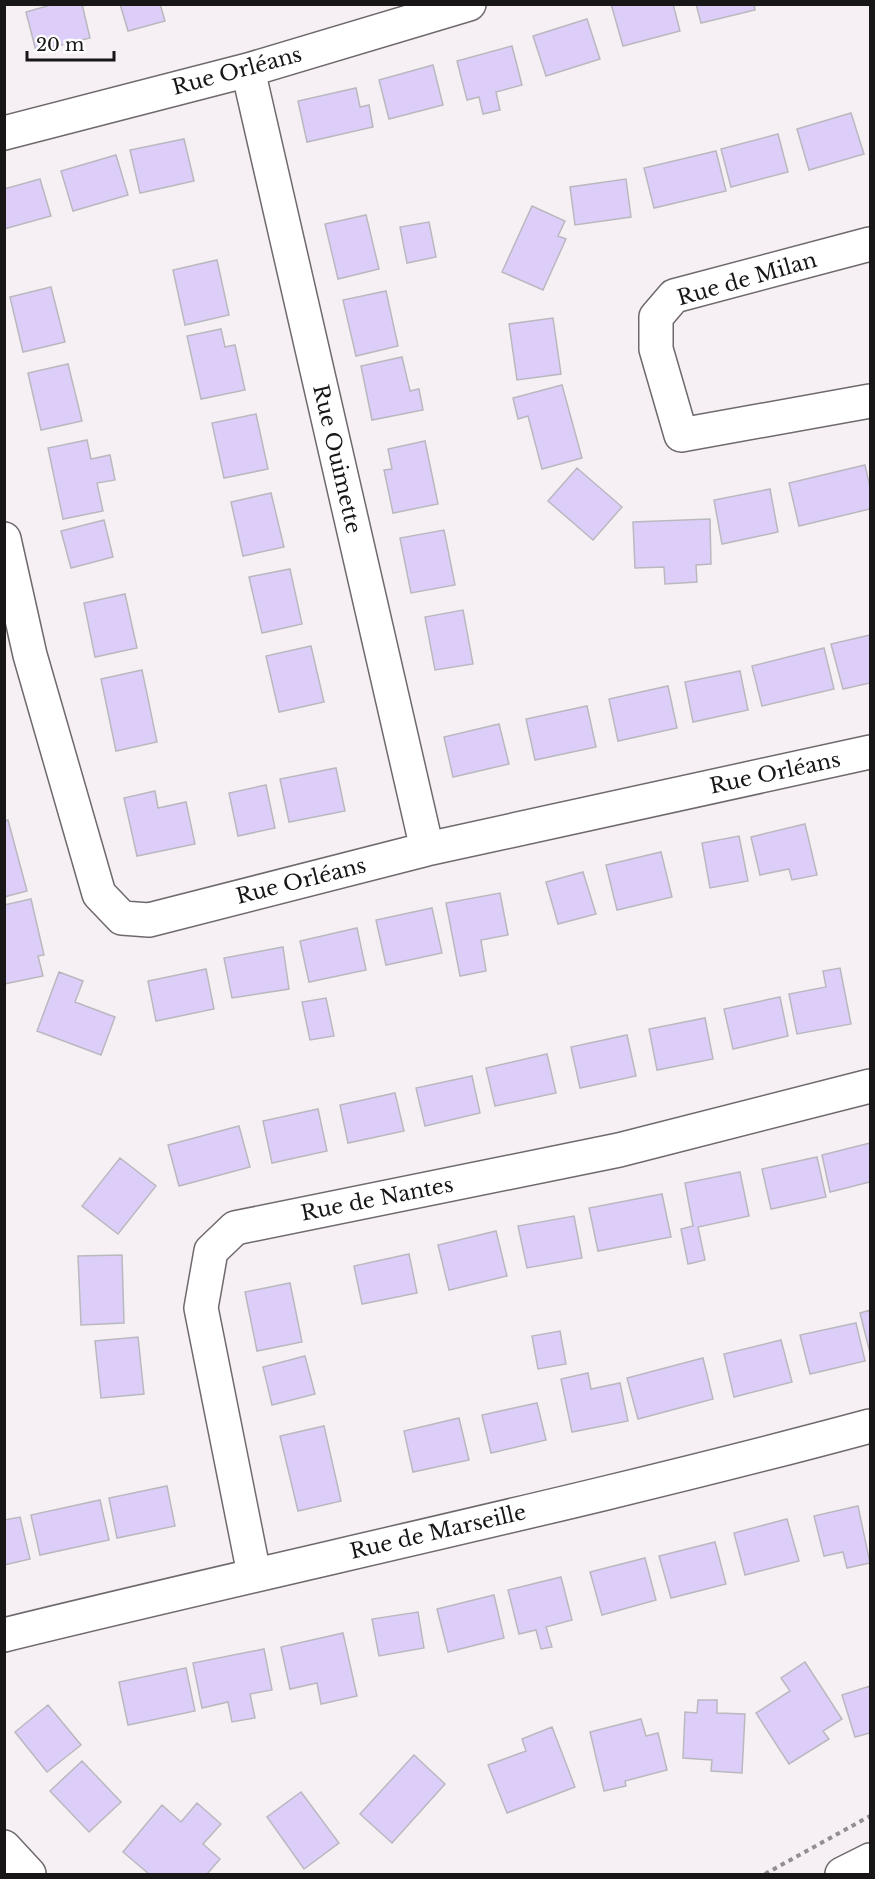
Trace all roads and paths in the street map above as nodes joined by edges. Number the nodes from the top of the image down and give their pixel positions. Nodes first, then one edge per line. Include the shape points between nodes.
1 (469, 4) edge
2 (248, 70) junction
3 (4, 133) edge
4 (870, 244) edge
5 (870, 400) edge
6 (4, 539) edge
7 (17, 658) edge
8 (870, 752) edge
9 (427, 849) junction
10 (870, 1086) edge
11 (870, 1425) edge
12 (254, 1574) junction
13 (4, 1635) edge
14 (870, 1816) edge
15 (4, 1847) edge
16 (870, 1860) edge
17 (29, 1875) edge
18 (765, 1875) edge
19 (842, 1875) edge

1 - 2 street, Rue Orléans
2 - 3 street, Rue Orléans
2 - 9 street, Rue Ouimette
4 - 5 street, Rue de Milan via 674,296 656,316 656,349 681,435
6 - 7 street, Rue Orléans
7 - 9 street, Rue Orléans via 99,894 122,918 149,920
8 - 9 street, Rue Orléans
10 - 12 street, Rue de Nantes via 619,1150 235,1228 211,1251 201,1308
11 - 12 street, Rue de Marseille via 695,1473
12 - 13 street, Rue de Marseille
14 - 18 path
15 - 17 street
16 - 19 street

